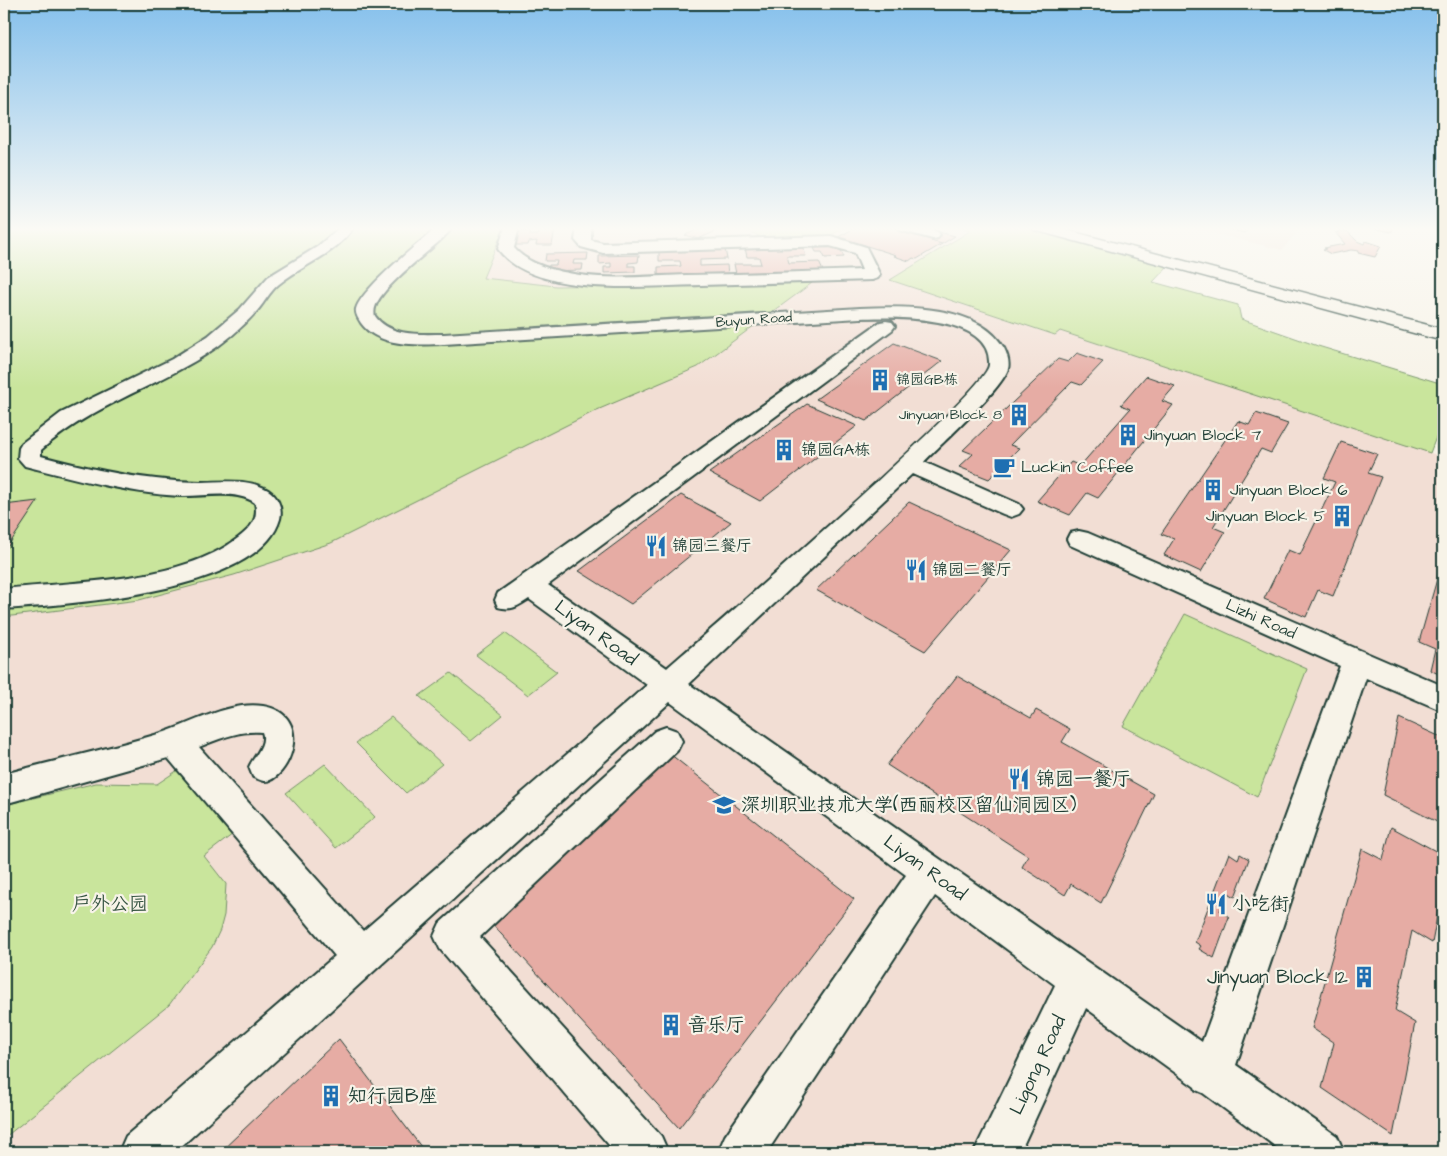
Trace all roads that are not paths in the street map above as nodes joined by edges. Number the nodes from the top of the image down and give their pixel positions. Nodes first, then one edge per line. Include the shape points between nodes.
1 (275, 281) edge
2 (386, 281) edge
3 (604, 281) edge
4 (665, 281) edge
5 (1243, 281) edge
6 (886, 326) dead end
7 (1443, 335) edge
8 (909, 464) junction
9 (1011, 509) dead end
10 (1079, 539) dead end
11 (4, 598) edge
12 (1357, 661) junction
13 (668, 684) junction
14 (1443, 699) edge
15 (666, 741) dead end
16 (174, 742) junction
17 (264, 766) dead end
18 (4, 789) edge
19 (930, 872) junction
20 (361, 957) junction
21 (1079, 979) junction
22 (1211, 1075) junction
23 (142, 1152) edge
24 (646, 1152) edge
25 (741, 1152) edge
26 (996, 1152) edge
27 (1321, 1152) edge

1 - 11 lane via 242,317 199,350 80,411 30,448 29,458 135,483 185,489 252,490 266,500 270,515 265,526 247,546 228,558 178,576 142,584
2 - 8 lane, Buyun Road via 366,305 364,314 375,328 400,337 444,339 884,312 927,314 961,323 993,346 999,365 995,376
3 - 4 lane
5 - 7 main road
6 - 13 lane, Liyan Road via 519,592
8 - 9 lane
8 - 13 lane, Buyun Road
10 - 12 lane, Lizhi Road
12 - 14 lane, Lizhi Road
12 - 22 lane
13 - 19 lane, Liyan Road
13 - 20 lane
15 - 24 lane via 453,936
16 - 17 lane via 240,720 270,720 280,732 281,740 273,758
16 - 18 lane
16 - 20 lane
19 - 21 lane, Liyan Road
19 - 25 lane
20 - 23 lane
21 - 22 lane, Liyan Road
21 - 26 lane, Ligong Road
22 - 27 lane, Liyan Road

